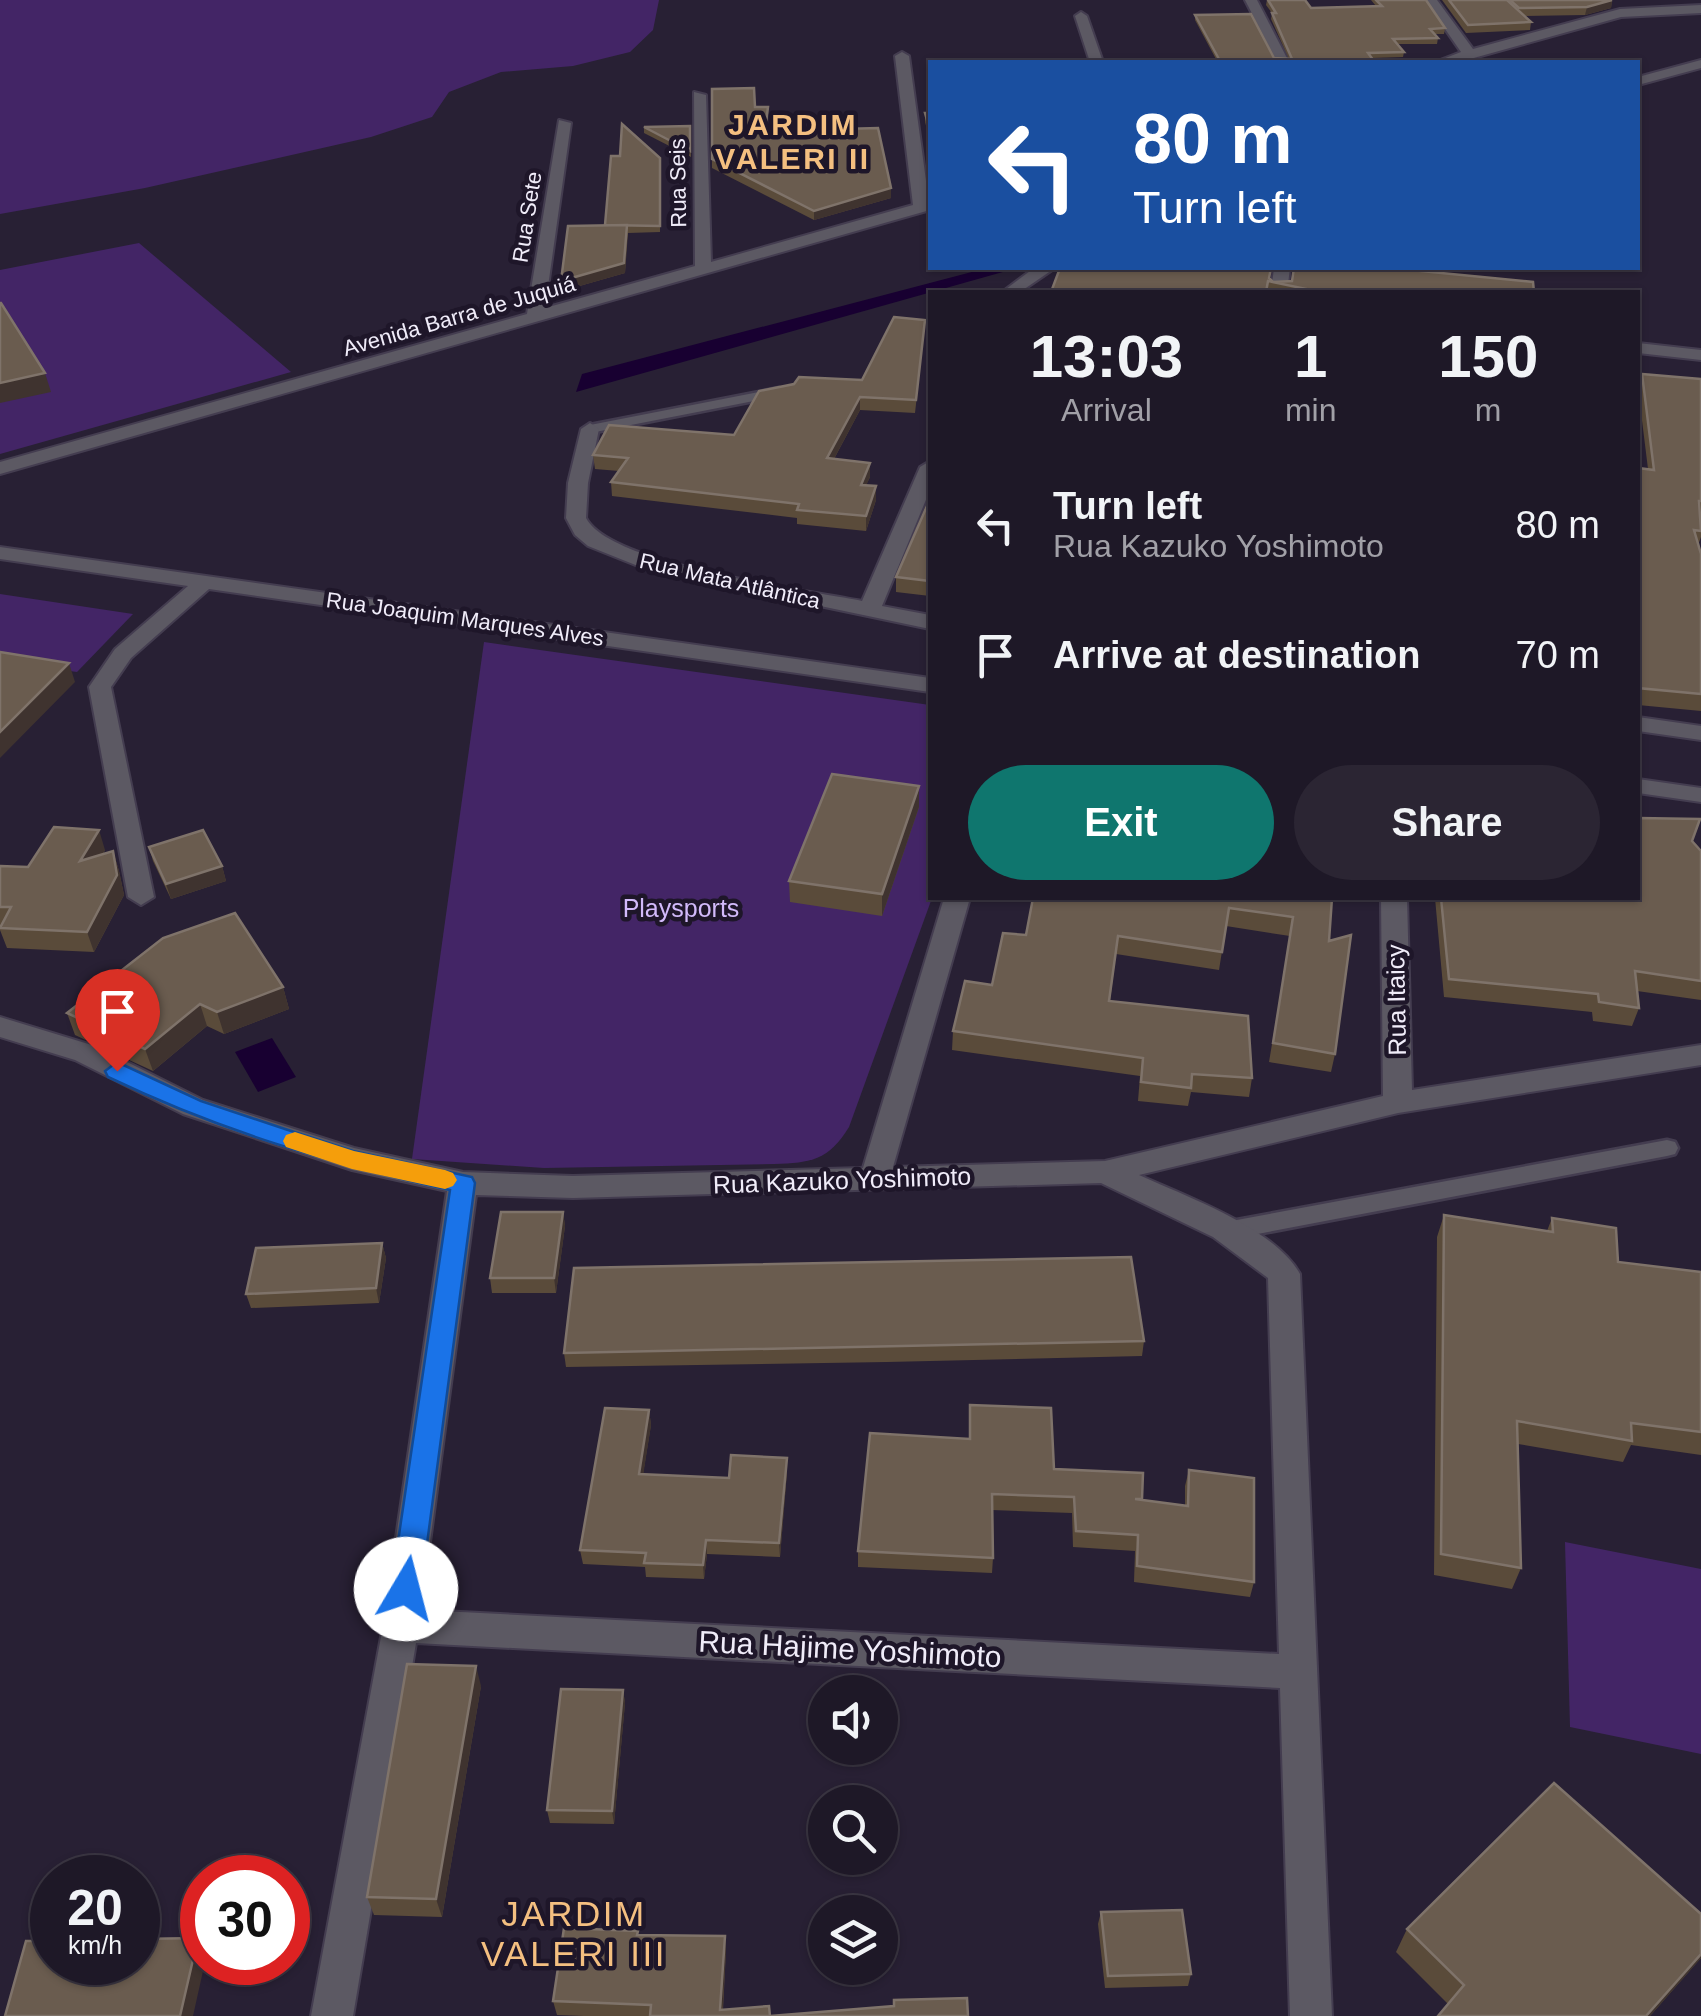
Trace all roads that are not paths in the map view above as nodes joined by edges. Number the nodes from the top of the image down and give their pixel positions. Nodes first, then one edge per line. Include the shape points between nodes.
1 (1251, 0) edge
2 (1431, 0) edge
3 (1606, 0) edge
4 (1701, 9) edge
5 (1620, 14) junction
6 (1081, 16) dead end
7 (1470, 54) junction
8 (902, 56) dead end
9 (1095, 60) edge
10 (1283, 60) edge
11 (1449, 60) edge
12 (1701, 64) edge
13 (1640, 80) edge
14 (698, 95) dead end
15 (564, 123) dead end
16 (926, 206) edge
17 (703, 269) junction
18 (1041, 270) edge
19 (1012, 290) edge
20 (534, 318) junction
21 (1640, 348) edge
22 (1701, 355) edge
23 (788, 390) edge
24 (590, 429) joint
25 (0, 468) edge
26 (928, 471) edge
27 (0, 552) edge
28 (202, 584) junction
29 (868, 612) junction
30 (928, 622) edge
31 (928, 685) edge
32 (1640, 724) edge
33 (1701, 734) edge
34 (1640, 786) edge
35 (1701, 796) edge
36 (141, 897) dead end
37 (956, 900) edge
38 (1394, 900) edge
39 (0, 1026) edge
40 (1701, 1055) edge
41 (1398, 1103) junction
42 (1667, 1148) dead end
43 (1105, 1172) junction
44 (875, 1178) junction
45 (463, 1183) junction
46 (1224, 1232) junction
47 (401, 1626) junction
48 (1298, 1672) junction
49 (332, 2016) edge
50 (1311, 2016) edge

1 - 10 street
2 - 7 street
3 - 5 street
4 - 5 street
5 - 7 street
6 - 9 street
7 - 11 street
8 - 16 street
12 - 13 street
14 - 17 street, Rua Seis
15 - 20 street, Rua Sete
16 - 17 street, Avenida Barra de Juquiá
17 - 20 street, Avenida Barra de Juquiá
18 - 19 street
20 - 25 street, Avenida Barra de Juquiá
21 - 22 street
23 - 24 lane
24 - 29 street, Rua Mata Atlântica via 574,505 584,536 648,564
26 - 29 street
27 - 28 street, Rua Joaquim Marques Alves
28 - 31 street, Rua Joaquim Marques Alves
28 - 36 street via 100,682
29 - 30 street, Rua Mata Atlântica
32 - 33 street
34 - 35 street
37 - 44 street
38 - 41 street, Rua Itaicy
39 - 45 street, Rua Kazuko Yoshimoto via 85,1053 192,1107 352,1160
40 - 41 street, Rua Kazuko Yoshimoto
41 - 43 street, Rua Kazuko Yoshimoto
42 - 46 lane
43 - 44 street, Rua Kazuko Yoshimoto
43 - 46 street
44 - 45 street, Rua Kazuko Yoshimoto
45 - 47 street
46 - 48 street via 1267,1257 1284,1274 1287,1290
47 - 48 street, Rua Hajime Yoshimoto
47 - 49 street
48 - 50 street

